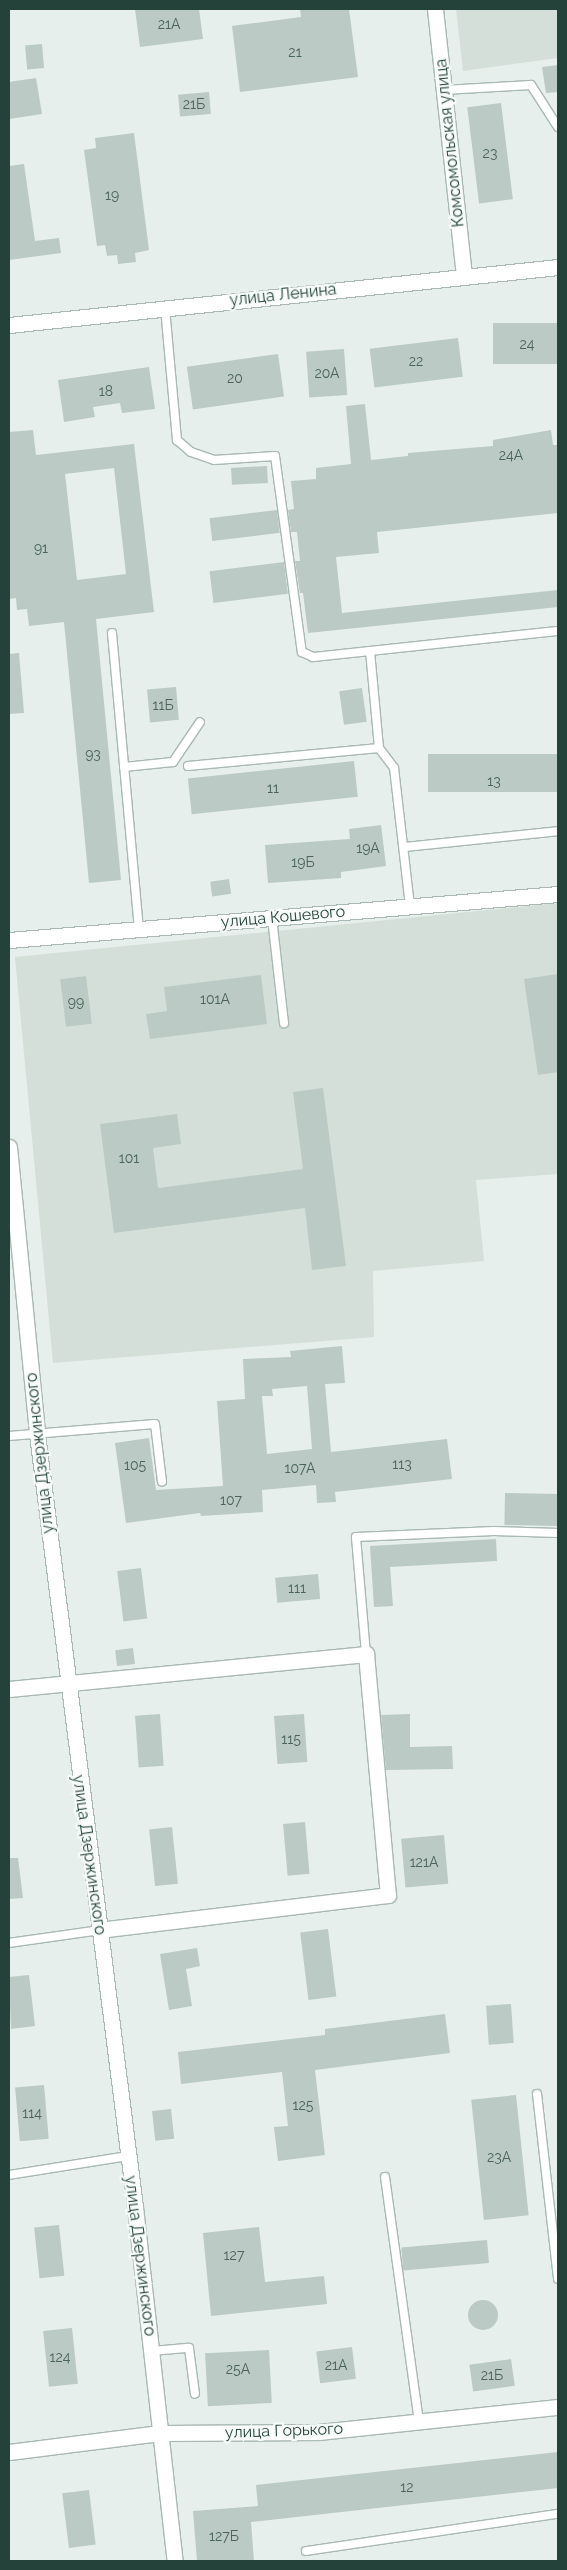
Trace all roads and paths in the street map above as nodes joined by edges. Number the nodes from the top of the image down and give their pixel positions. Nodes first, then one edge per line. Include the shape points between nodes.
1 (435, 9) edge
2 (444, 90) junction
3 (558, 127) edge
4 (558, 267) edge
5 (464, 276) junction
6 (165, 308) junction
7 (9, 325) edge
8 (558, 631) edge
9 (112, 633) dead end
10 (370, 651) junction
11 (200, 722) dead end
12 (379, 748) junction
13 (124, 766) junction
14 (188, 766) dead end
15 (558, 831) edge
16 (404, 847) junction
17 (558, 894) edge
18 (410, 906) junction
19 (272, 918) junction
20 (139, 929) junction
21 (9, 940) edge
22 (284, 1023) dead end
23 (9, 1147) edge
24 (10, 1189) edge
25 (37, 1434) junction
26 (9, 1436) edge
27 (162, 1482) dead end
28 (558, 1533) edge
29 (366, 1654) junction
30 (67, 1683) junction
31 (9, 1689) edge
32 (100, 1930) junction
33 (9, 1943) edge
34 (537, 2094) dead end
35 (128, 2156) junction
36 (9, 2175) edge
37 (385, 2177) dead end
38 (558, 2279) edge
39 (152, 2351) junction
40 (195, 2394) dead end
41 (558, 2407) edge
42 (419, 2422) junction
43 (160, 2433) junction
44 (9, 2452) edge
45 (558, 2514) edge
46 (306, 2550) dead end
47 (175, 2561) edge

1 - 2 street, Комсомольская улица
2 - 3 lane via 531,85
2 - 5 street, Комсомольская улица
4 - 5 street, улица Ленина
5 - 6 street, улица Ленина
6 - 7 street, улица Ленина
6 - 10 lane via 178,440 191,452 214,460 275,456 302,652 313,657
8 - 10 lane
9 - 13 lane
10 - 12 lane
11 - 13 lane via 173,762
12 - 14 lane
12 - 16 lane via 394,768
13 - 20 lane
15 - 16 lane
16 - 18 lane
17 - 18 street, улица Кошевого
18 - 19 street, улица Кошевого
19 - 20 street, улица Кошевого
19 - 22 lane
20 - 21 street, улица Кошевого
23 - 24 street, улица Дзержинского
24 - 25 street, улица Дзержинского
25 - 26 lane
25 - 27 lane via 155,1424
25 - 30 street, улица Дзержинского
28 - 29 lane via 494,1531 356,1537
29 - 30 street
29 - 32 street via 388,1895
30 - 31 street
30 - 32 street, улица Дзержинского
32 - 33 lane
32 - 35 street, улица Дзержинского
34 - 38 lane
35 - 36 lane
35 - 39 street, улица Дзержинского
37 - 42 lane
39 - 40 lane via 189,2348
39 - 43 street, улица Дзержинского
41 - 42 street, улица Горького
42 - 43 street, улица Горького via 319,2432
43 - 44 street, улица Горького
43 - 47 street, улица Дзержинского
45 - 46 lane

